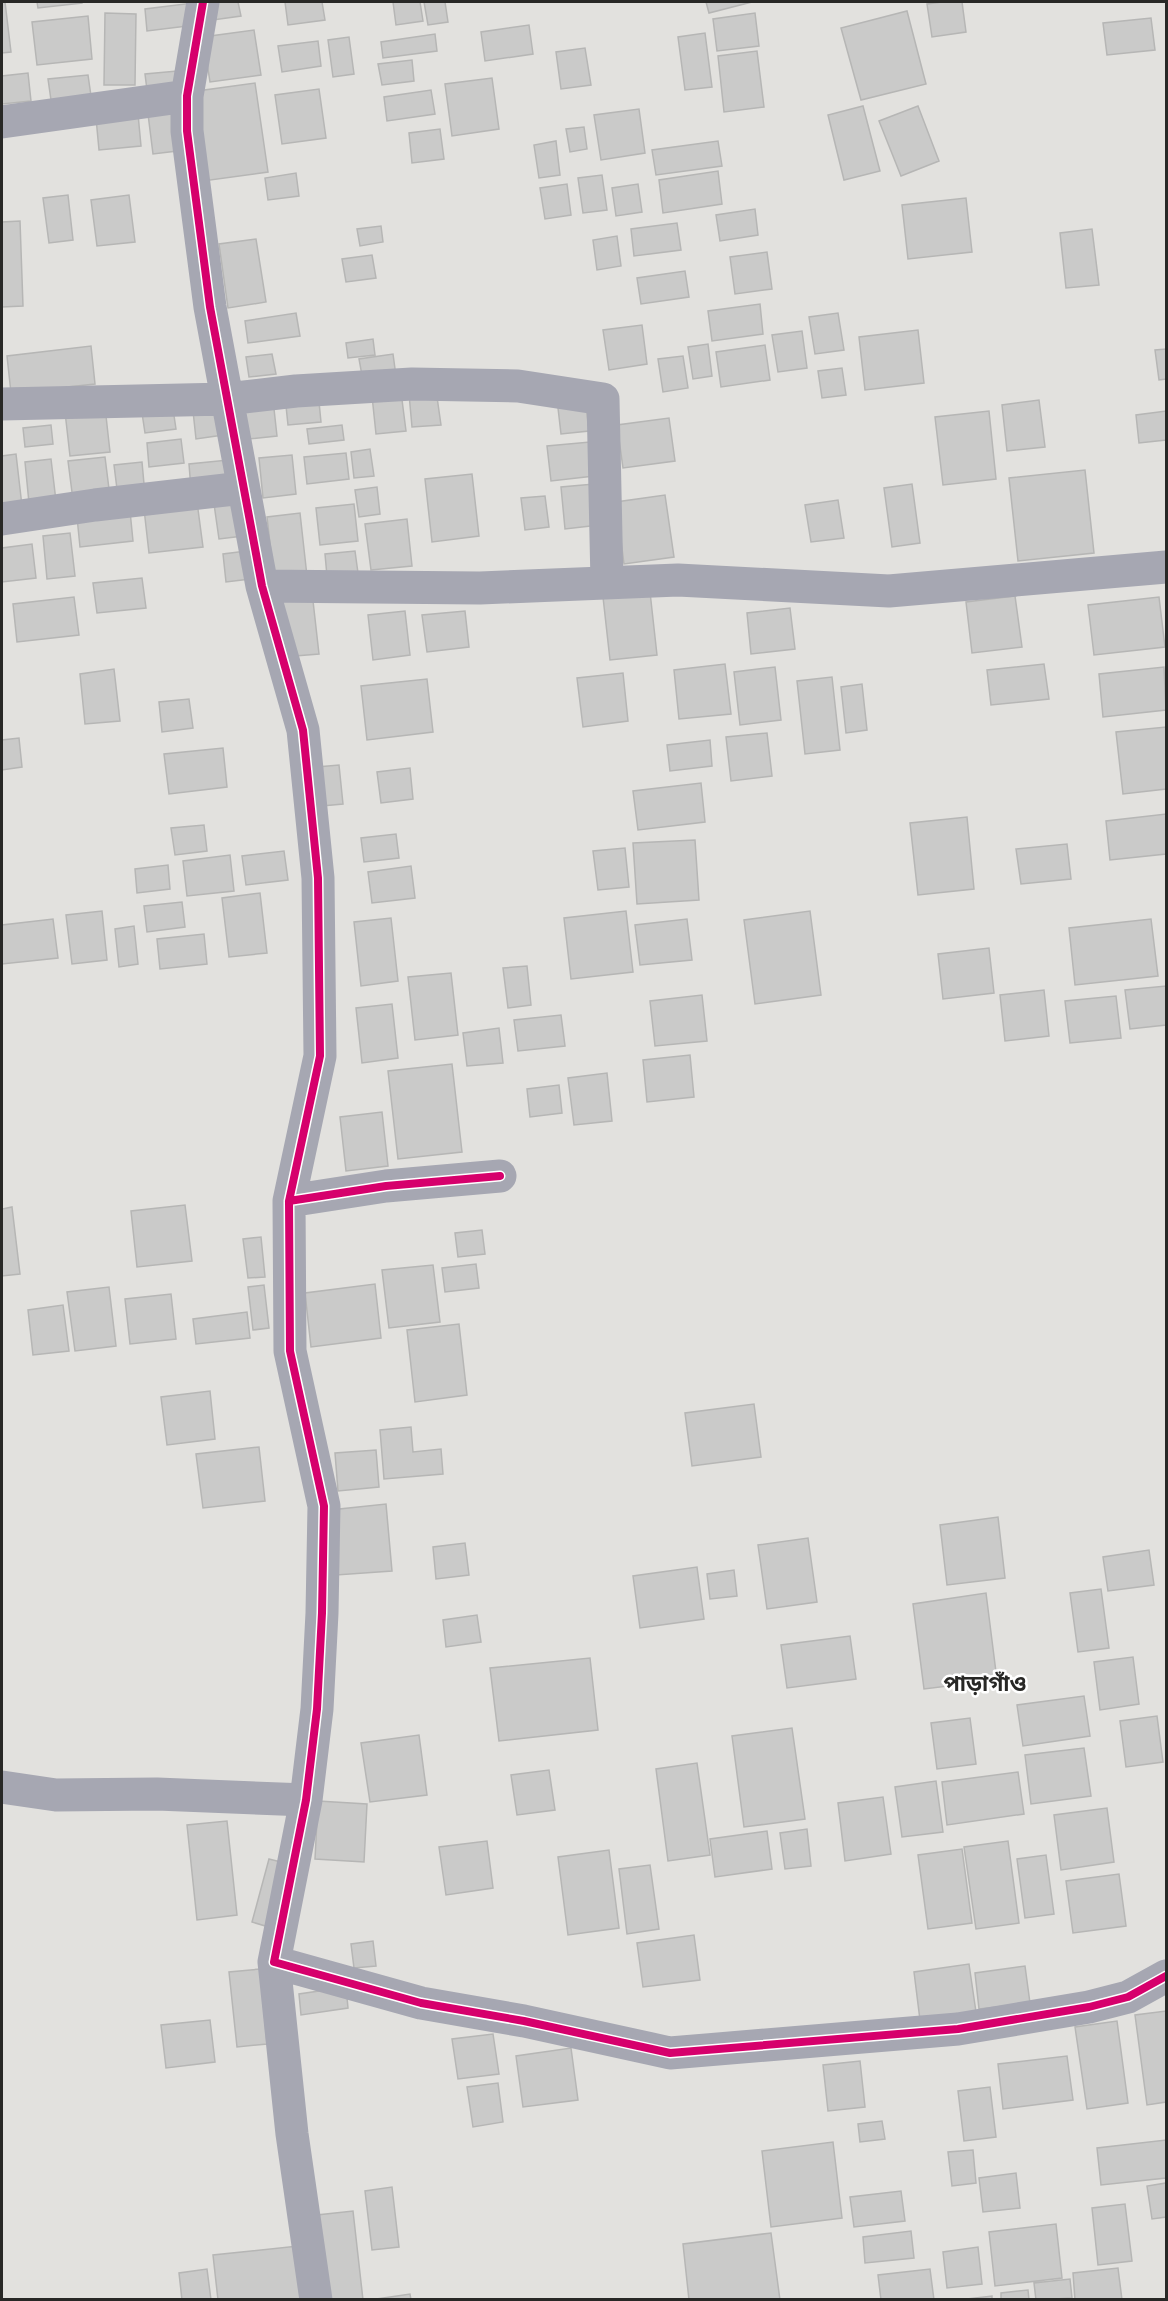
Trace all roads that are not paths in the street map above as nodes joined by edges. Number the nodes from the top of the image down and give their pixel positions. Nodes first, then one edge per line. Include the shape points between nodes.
1 (203, 2) edge
2 (187, 96) junction
3 (2, 122) edge
4 (227, 399) junction
5 (2, 404) edge
6 (243, 488) junction
7 (2, 519) edge
8 (1167, 567) edge
9 (607, 583) junction
10 (262, 586) junction
11 (500, 1176) dead end
12 (289, 1201) junction
13 (2, 1787) edge
14 (306, 1800) junction
15 (274, 1962) junction
16 (1167, 1976) edge
17 (316, 2300) edge

1 - 2 street
2 - 3 street
2 - 4 street via 187,130 210,308
4 - 5 street
4 - 6 street
4 - 9 street via 412,384 518,386 603,399
6 - 7 street
6 - 10 street
8 - 9 street via 889,591 678,580
9 - 10 street via 480,588
10 - 12 street via 303,729 318,878 320,1056
11 - 12 street via 386,1186
12 - 14 street via 290,1351 324,1506 317,1709
13 - 14 street via 56,1795 157,1794
14 - 15 street
15 - 16 street via 421,2003 670,2053 958,2029 1089,2007 1128,1997
15 - 17 street via 292,2134

